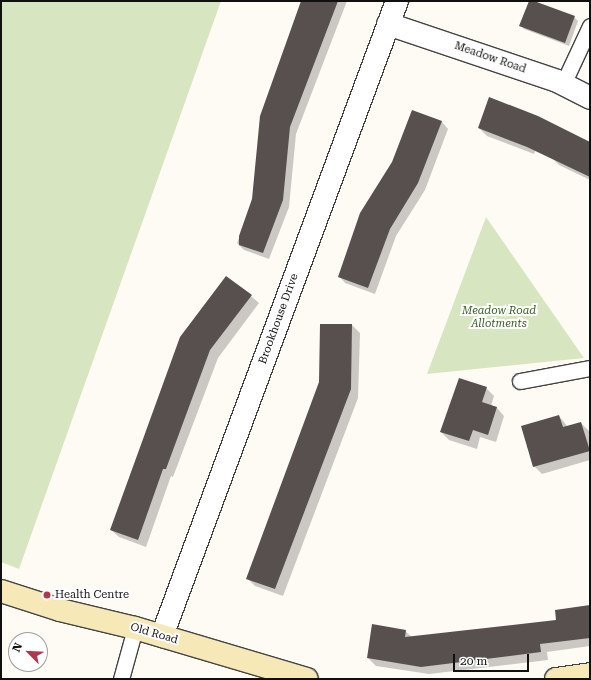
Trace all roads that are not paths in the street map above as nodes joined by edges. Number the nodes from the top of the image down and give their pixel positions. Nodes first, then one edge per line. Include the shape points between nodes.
1 (397, 1) edge
2 (388, 24) junction
3 (590, 26) edge
4 (563, 84) junction
5 (590, 98) edge
6 (590, 368) edge
7 (520, 382) dead end
8 (1, 591) edge
9 (135, 628) junction
10 (162, 636) junction
11 (590, 674) edge
12 (121, 679) edge
13 (307, 679) edge
14 (556, 679) edge

1 - 2 street, Brookhouse Drive
2 - 4 street, Meadow Road
2 - 10 street, Brookhouse Drive
3 - 4 lane
4 - 5 street, Meadow Road
6 - 7 lane
8 - 9 street, Old Road via 60,610
9 - 10 street, Old Road
9 - 12 lane
10 - 13 street, Old Road
11 - 14 street

